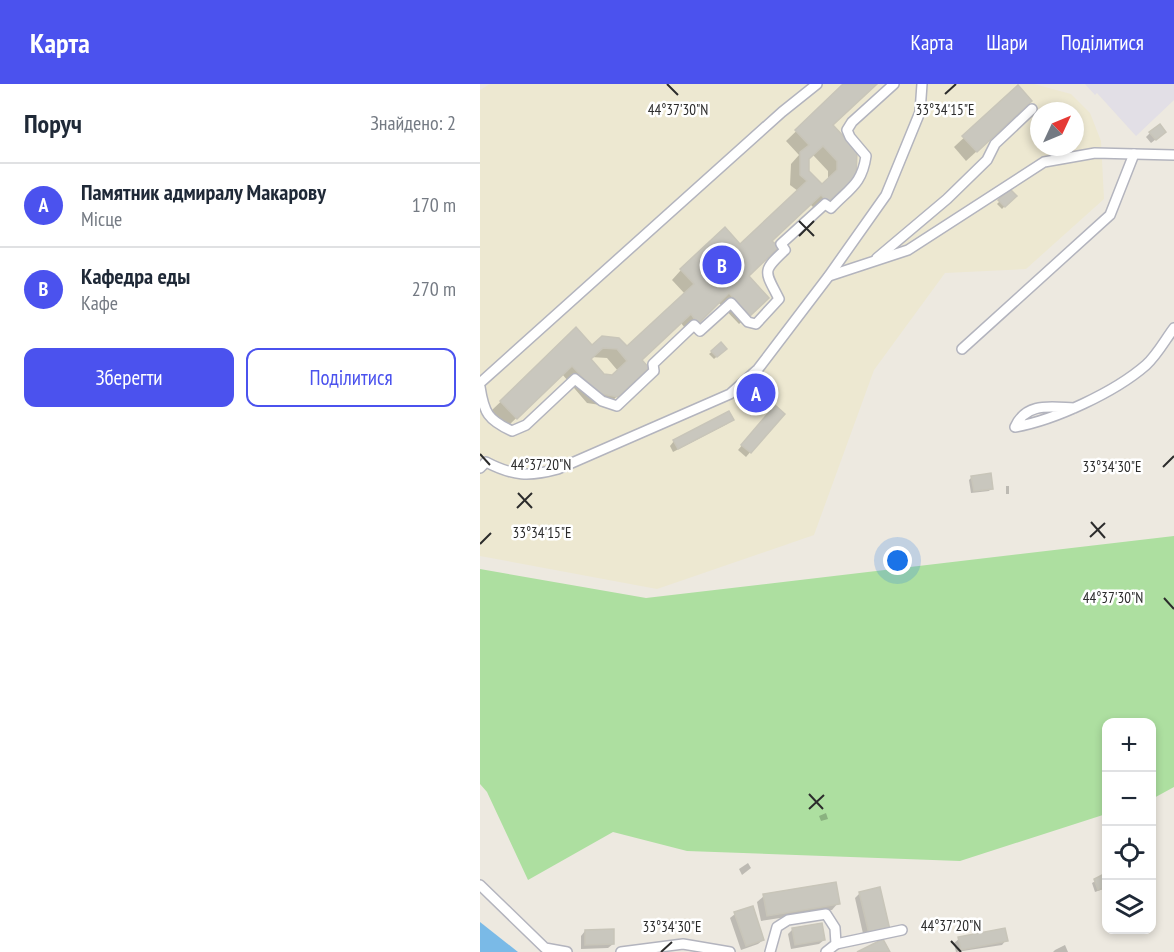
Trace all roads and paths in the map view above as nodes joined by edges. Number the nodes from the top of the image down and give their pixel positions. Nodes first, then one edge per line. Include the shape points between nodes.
1 (817, 84) edge
2 (894, 84) edge
3 (922, 84) edge
4 (1030, 111) edge
5 (1134, 154) junction
6 (1174, 155) edge
7 (873, 261) junction
8 (828, 277) junction
9 (1174, 328) edge
10 (962, 349) dead end
11 (480, 385) edge
12 (1074, 408) junction
13 (482, 462) edge
14 (480, 885) edge
15 (902, 930) dead end
16 (836, 944) junction
17 (567, 952) edge
18 (621, 952) edge
19 (730, 952) edge
20 (770, 952) edge
21 (826, 952) edge

1 - 11 street
2 - 11 street via 847,130 866,156 860,179 831,208 825,204 781,244 785,250 768,266 767,274 779,299 756,324 748,322 731,303 700,331 694,325 652,364 654,371 617,406 602,401 575,379 525,425 512,431 488,416
3 - 8 street via 920,112 886,195
4 - 7 street via 995,144 987,160 947,200
5 - 6 street
5 - 7 street via 1101,153 1044,162 908,250
5 - 10 street via 1110,215
7 - 8 street
8 - 13 street via 758,369 730,394 537,475 515,474
9 - 12 street via 1145,366
12 - 12 street via 1023,426 1015,427 1028,409
14 - 17 street via 545,948
15 - 16 street
16 - 20 street via 835,928 826,914 788,920 777,927
16 - 21 street
18 - 19 street via 683,944

